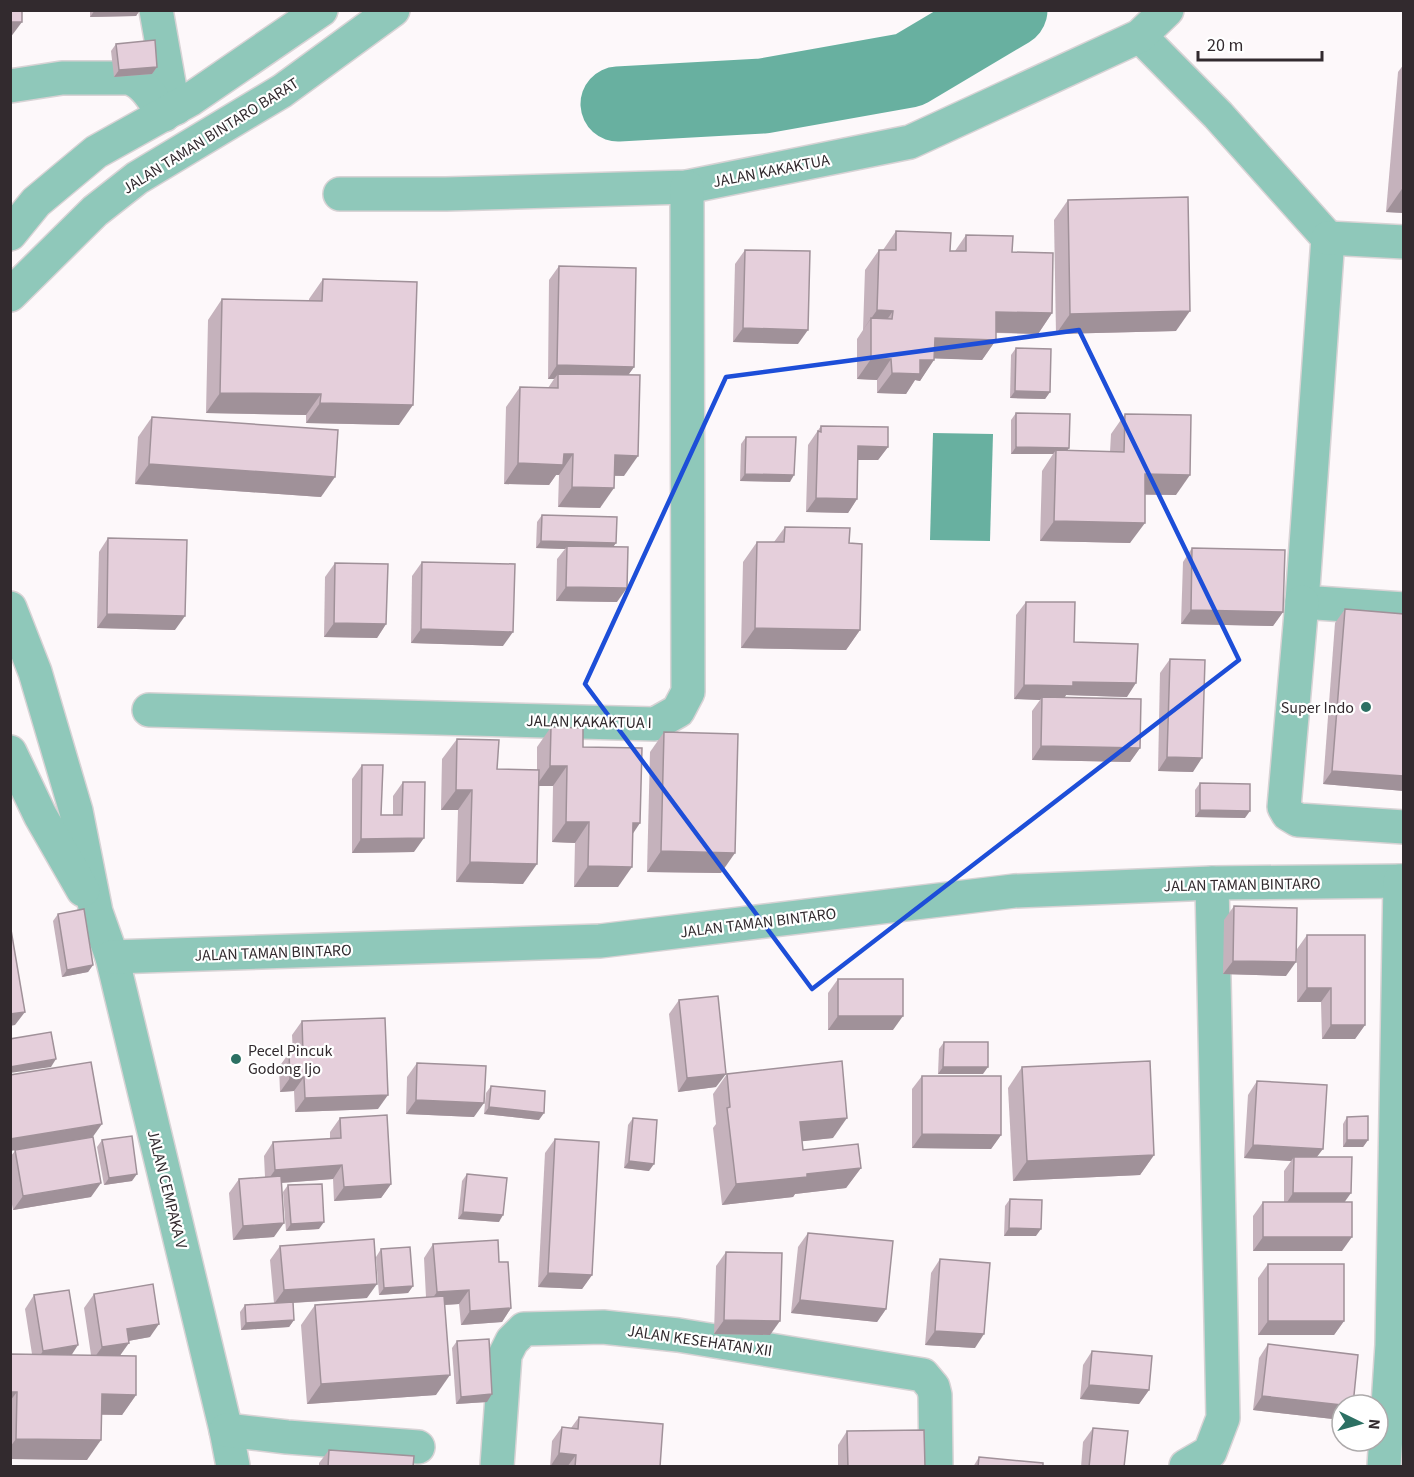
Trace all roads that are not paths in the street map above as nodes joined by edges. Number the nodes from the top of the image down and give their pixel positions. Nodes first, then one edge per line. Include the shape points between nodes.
1 (156, 10) edge
2 (321, 10) edge
3 (393, 10) edge
4 (1167, 10) edge
5 (1147, 42) junction
6 (10, 87) edge
7 (177, 107) junction
8 (687, 187) junction
9 (340, 194) dead end
10 (10, 234) edge
11 (1328, 238) junction
12 (1404, 242) edge
13 (10, 295) edge
14 (1302, 602) junction
15 (10, 608) edge
16 (1404, 609) edge
17 (150, 710) dead end
18 (10, 752) edge
19 (76, 811) junction
20 (25, 813) edge
21 (1404, 827) edge
22 (1402, 881) edge
23 (1212, 883) junction
24 (96, 912) junction
25 (112, 957) junction
26 (226, 1431) junction
27 (418, 1447) dead end
28 (233, 1467) edge
29 (497, 1467) edge
30 (936, 1467) edge
31 (1186, 1467) edge
32 (1384, 1467) edge

1 - 7 street via 170,89
2 - 7 street
3 - 13 street, JALAN TAMAN BINTARO BARAT via 282,91 137,178 94,211
4 - 5 street, JALAN KAKAKTUA
5 - 8 street, JALAN KAKAKTUA via 910,142
5 - 11 street
6 - 7 street via 62,78 128,78
7 - 10 street via 96,152 36,202
8 - 9 street, JALAN KAKAKTUA
8 - 17 street, JALAN KAKAKTUA I via 688,692 678,711 655,724
11 - 12 street
11 - 14 street
14 - 16 street
14 - 21 street via 1284,807 1298,820
15 - 19 street via 35,672
18 - 20 street
19 - 20 street
19 - 24 street
20 - 24 street
22 - 23 street, JALAN TAMAN BINTARO
22 - 32 street via 1392,1345
23 - 25 street, JALAN TAMAN BINTARO via 1014,891 600,941
23 - 31 street via 1223,1418 1210,1452
24 - 25 street, JALAN CEMPAKA V
25 - 26 street, JALAN CEMPAKA V
26 - 27 street
26 - 28 street, JALAN CEMPAKA V
29 - 30 street, JALAN KESEHATAN XII via 505,1355 512,1341 524,1329 603,1327 678,1335 923,1376 935,1395

